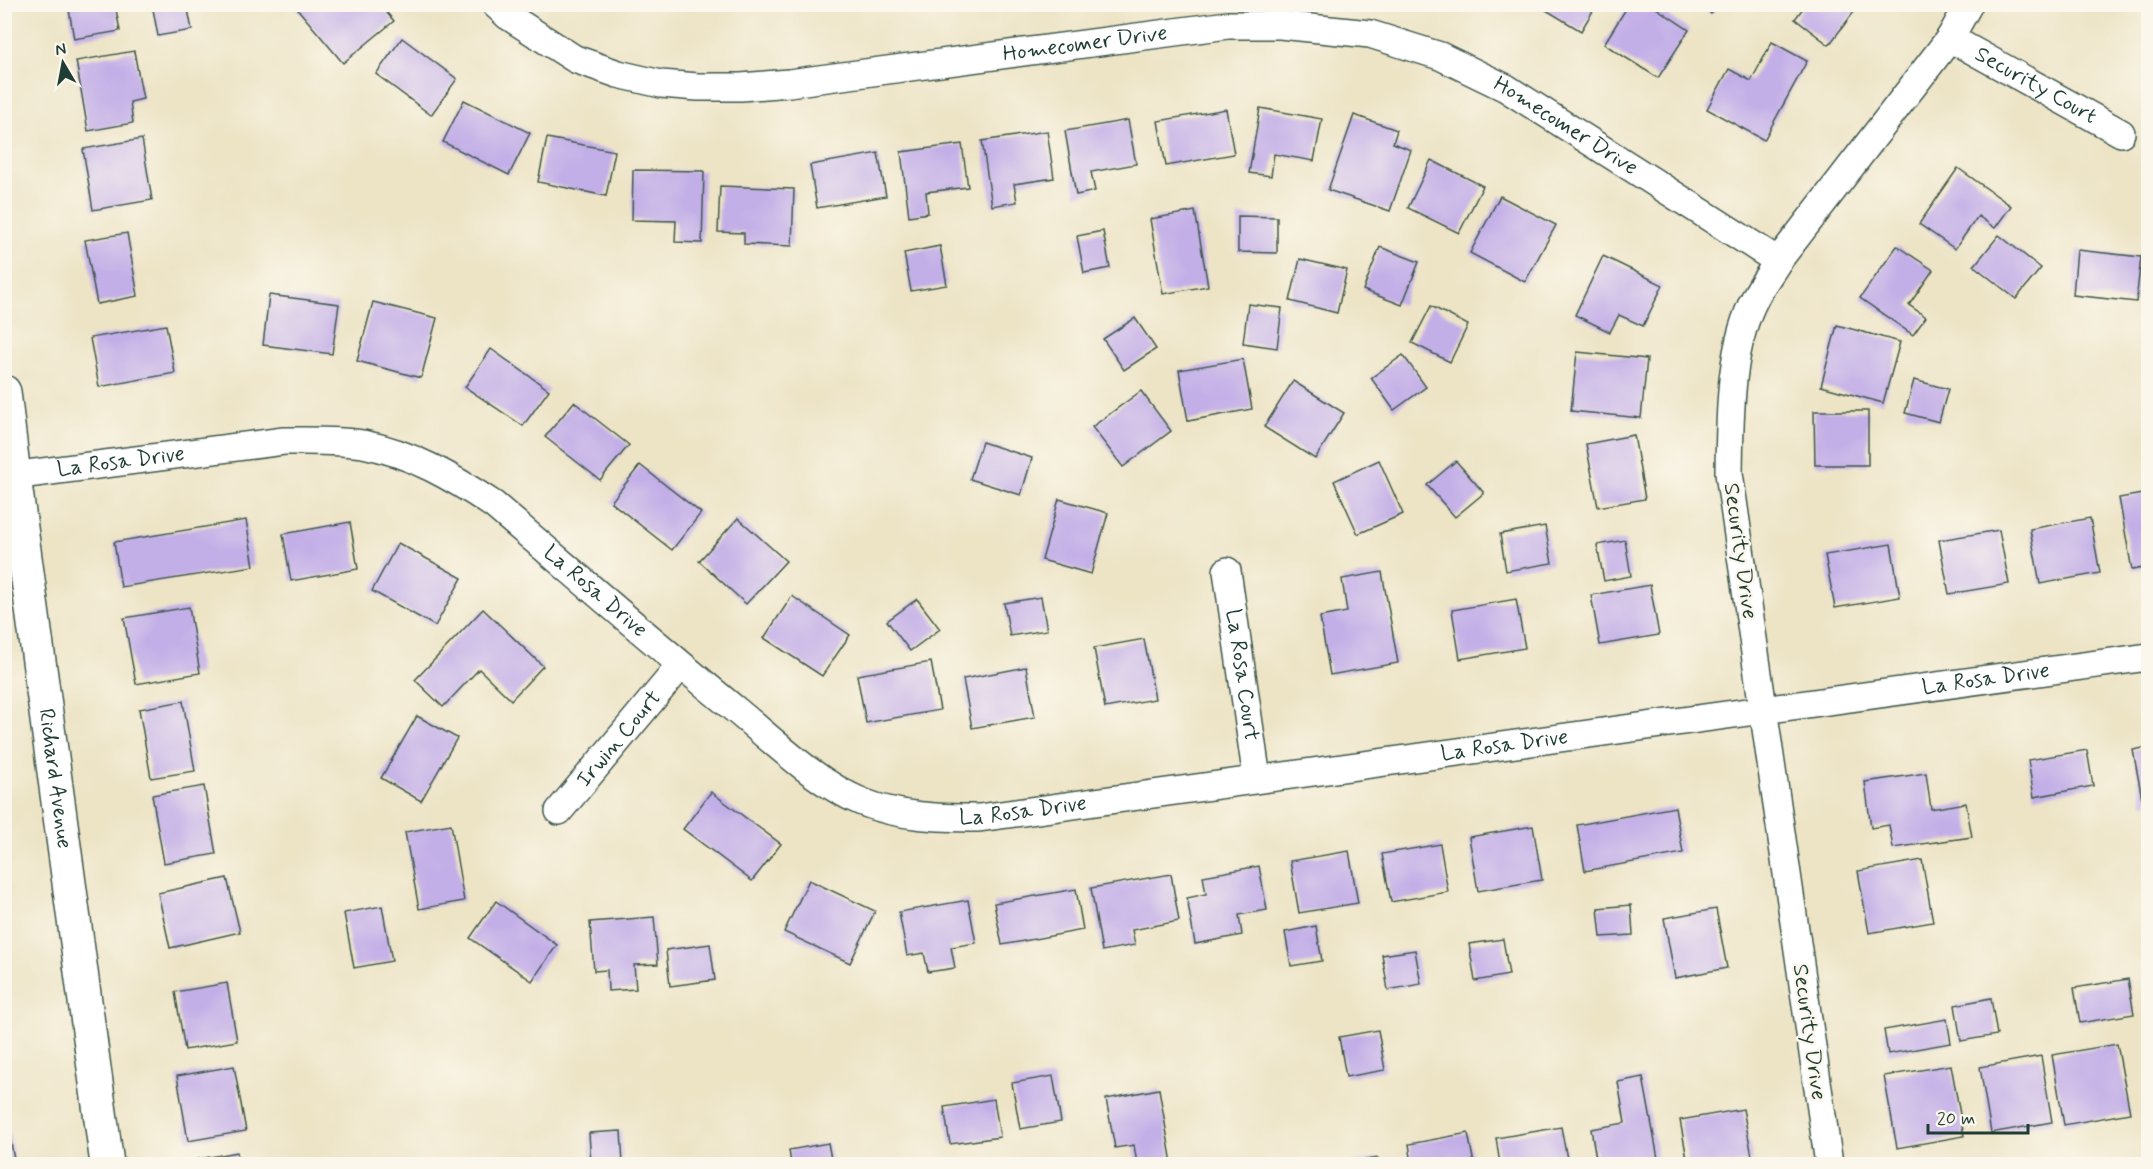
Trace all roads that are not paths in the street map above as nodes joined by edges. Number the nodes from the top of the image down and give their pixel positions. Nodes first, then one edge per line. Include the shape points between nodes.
1 (495, 4) edge
2 (1969, 4) edge
3 (1950, 38) junction
4 (2121, 133) dead end
5 (1778, 261) junction
6 (4, 392) edge
7 (9, 477) edge
8 (1227, 571) dead end
9 (2148, 657) edge
10 (681, 665) junction
11 (1762, 710) junction
12 (1257, 779) junction
13 (559, 811) dead end
14 (107, 1164) edge
15 (1829, 1164) edge

1 - 5 street, Homecomer Drive via 575,59 661,84 698,87 789,83 1228,25 1280,25 1370,34 1440,56 1506,88
2 - 3 street, Security Drive
3 - 4 street, Security Court
3 - 5 street, Security Drive
5 - 11 street, Security Drive via 1755,297 1743,327 1730,436 1729,472
6 - 7 street, Richard Avenue
7 - 10 street, La Rosa Drive via 284,441 364,444 397,453 463,484 494,505
7 - 14 street, Richard Avenue
8 - 12 street, La Rosa Court
9 - 11 street, La Rosa Drive
10 - 12 street, La Rosa Drive via 831,786 894,812 979,818
10 - 13 street, Irwin Court
11 - 12 street, La Rosa Drive
11 - 15 street, Security Drive

